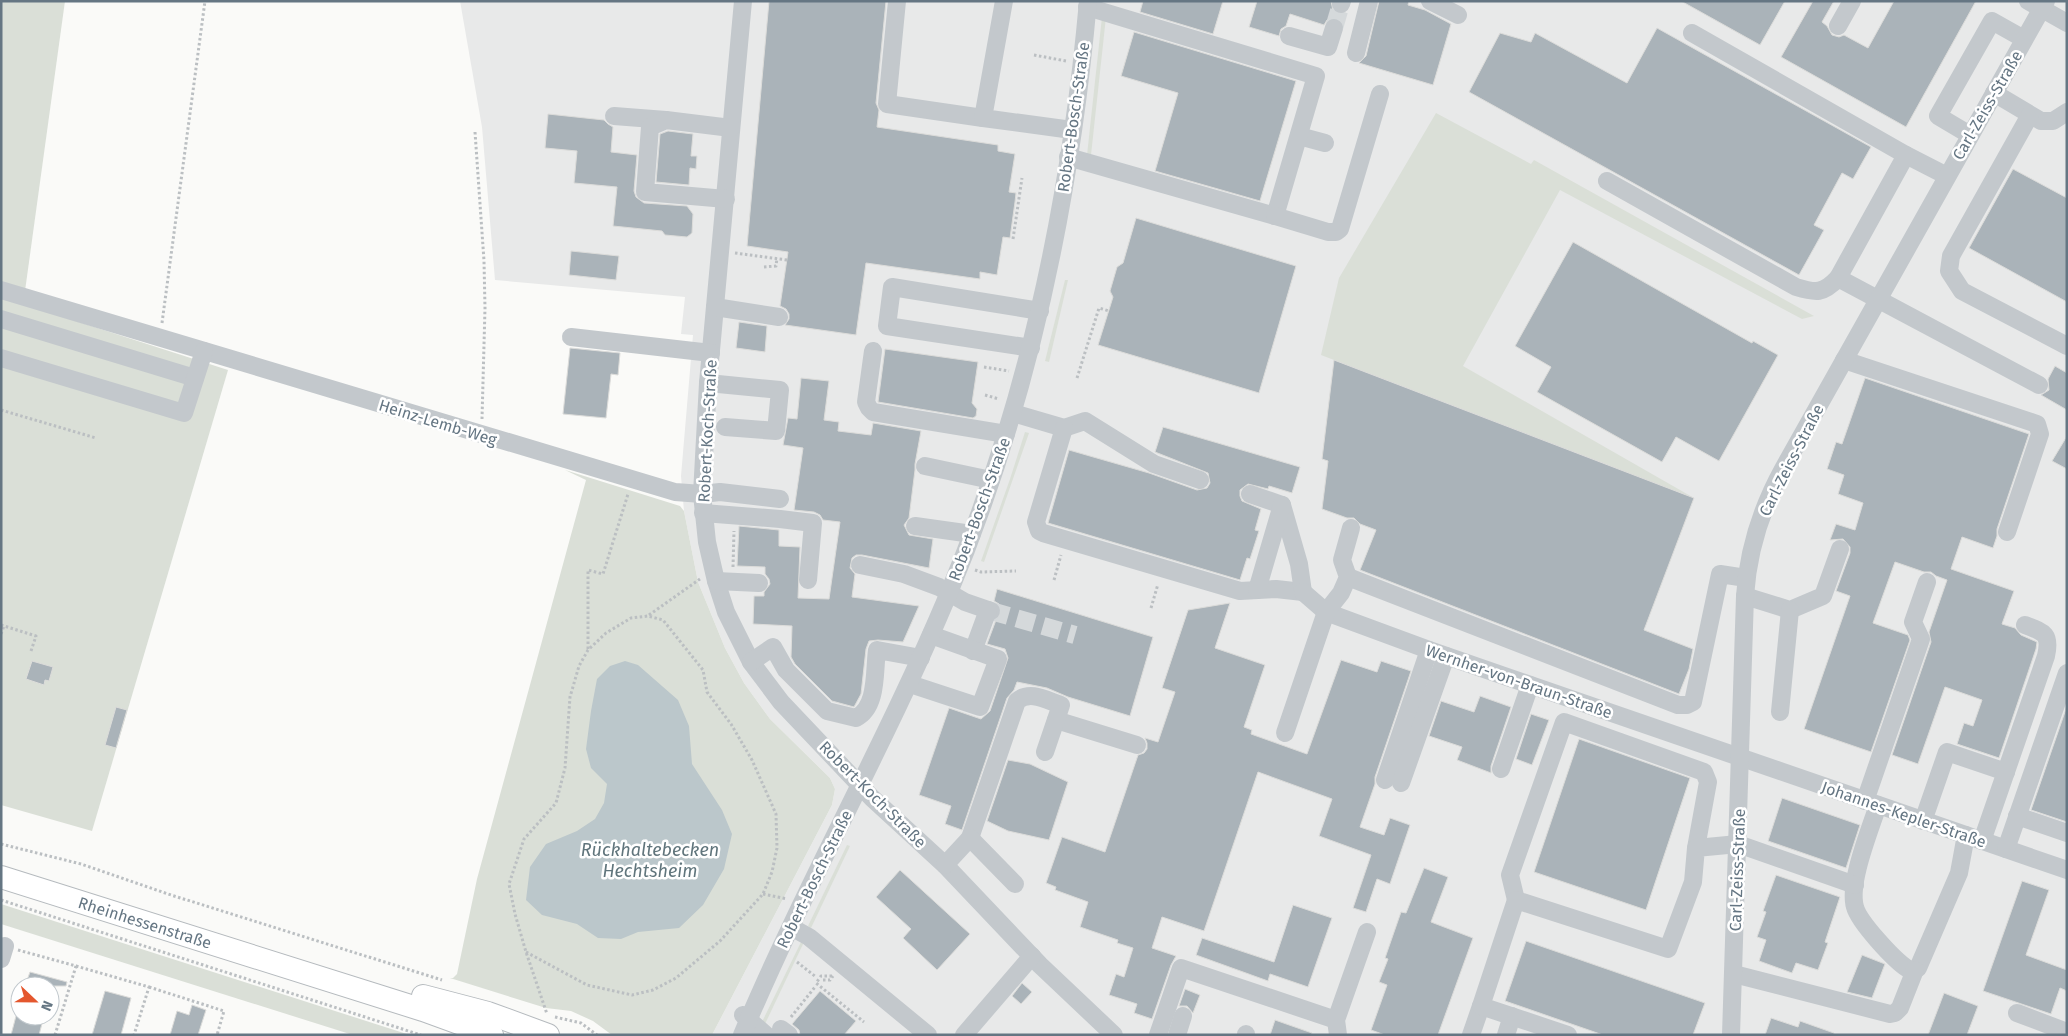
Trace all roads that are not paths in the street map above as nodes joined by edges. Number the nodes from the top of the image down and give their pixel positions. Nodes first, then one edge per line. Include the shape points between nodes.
1 (743, 1) edge
2 (897, 1) edge
3 (1004, 1) edge
4 (1369, 1) edge
5 (1430, 1) edge
6 (1852, 1) edge
7 (1087, 4) edge
8 (2038, 4) edge
9 (1458, 15) dead end
10 (2067, 23) edge
11 (1838, 26) dead end
12 (1334, 28) tunnel mouth
13 (1692, 33) dead end
14 (1289, 36) dead end
15 (2024, 40) junction
16 (1356, 54) dead end
17 (1994, 93) junction
18 (1380, 94) dead end
19 (2067, 112) edge
20 (2030, 114) junction
21 (614, 116) dead end
22 (983, 118) junction
23 (666, 120) junction
24 (731, 128) junction
25 (1072, 130) junction
26 (1970, 135) junction
27 (1299, 136) junction
28 (1325, 143) dead end
29 (1906, 154) junction
30 (1068, 157) junction
31 (1947, 176) junction
32 (1607, 181) dead end
33 (726, 199) junction
34 (1276, 216) junction
35 (1838, 278) junction
36 (1, 290) edge
37 (1878, 300) junction
38 (715, 308) junction
39 (1040, 311) junction
40 (779, 316) dead end
41 (1, 319) edge
42 (571, 338) dead end
43 (2067, 346) edge
44 (1031, 348) junction
45 (873, 350) dead end
46 (204, 351) junction
47 (711, 353) junction
48 (1, 358) edge
49 (1844, 360) junction
50 (195, 378) junction
51 (708, 383) junction
52 (2039, 385) dead end
53 (1009, 407) junction
54 (725, 427) dead end
55 (1064, 428) junction
56 (1006, 434) junction
57 (926, 466) dead end
58 (991, 480) junction
59 (1200, 480) dead end
60 (702, 494) junction
61 (1250, 494) dead end
62 (780, 498) dead end
63 (1282, 505) junction
64 (703, 513) junction
65 (915, 526) dead end
66 (1351, 528) dead end
67 (2007, 532) dead end
68 (972, 534) junction
69 (1840, 549) dead end
70 (860, 565) dead end
71 (1348, 577) junction
72 (1746, 578) junction
73 (808, 580) dead end
74 (716, 581) junction
75 (1927, 582) dead end
76 (759, 583) dead end
77 (1257, 590) junction
78 (949, 592) junction
79 (1303, 592) junction
80 (1745, 596) junction
81 (1790, 610) junction
82 (1326, 612) junction
83 (2025, 625) dead end
84 (931, 635) junction
85 (1429, 650) junction
86 (973, 651) junction
87 (1446, 656) junction
88 (921, 658) junction
89 (751, 662) junction
90 (2067, 673) edge
91 (910, 684) junction
92 (1530, 685) junction
93 (1780, 712) dead end
94 (1056, 720) junction
95 (1285, 733) dead end
96 (1136, 745) dead end
97 (1045, 752) dead end
98 (1741, 758) junction
99 (1501, 769) dead end
100 (2006, 772) junction
101 (861, 785) junction
102 (1871, 803) junction
103 (2017, 816) junction
104 (1923, 821) junction
105 (2067, 832) edge
106 (1966, 835) junction
107 (970, 838) junction
108 (1982, 841) junction
109 (1738, 844) junction
110 (1696, 848) junction
111 (2006, 850) junction
112 (945, 864) junction
113 (2067, 870) edge
114 (1, 877) edge
115 (1015, 884) dead end
116 (1855, 885) junction
117 (1516, 900) junction
118 (790, 927) junction
119 (1367, 932) dead end
120 (1032, 956) junction
121 (290, 968) junction
122 (1914, 970) junction
123 (1734, 974) junction
124 (1481, 1006) junction
125 (2017, 1013) dead end
126 (1183, 1016) dead end
127 (1512, 1016) junction
128 (744, 1023) edge
129 (548, 1025) edge
130 (1337, 1027) edge
131 (2067, 1032) edge
132 (779, 1033) edge
133 (492, 1035) edge
134 (730, 1035) edge
135 (928, 1035) edge
136 (964, 1035) edge
137 (1114, 1035) edge
138 (1158, 1035) edge
139 (1177, 1035) edge
140 (1471, 1035) edge
141 (1506, 1035) edge
142 (1568, 1035) edge
143 (1731, 1035) edge

1 - 24 street, Robert-Koch-Straße
2 - 22 street via 887,104
3 - 22 street
4 - 16 street
5 - 9 street
6 - 11 street
7 - 25 street, Robert-Bosch-Straße
7 - 27 street via 1316,76
8 - 10 street
8 - 15 street, Carl-Zeiss-Straße
12 - 14 street via 1328,47
13 - 29 street
15 - 17 street, Carl-Zeiss-Straße
15 - 26 street via 1992,21 1938,116
17 - 20 street
17 - 26 street, Carl-Zeiss-Straße
18 - 34 street via 1340,229 1328,232
19 - 20 street via 2053,121 2041,121
20 - 43 street via 1951,256 1949,271 1962,291
21 - 23 street
22 - 25 street
23 - 24 street
23 - 33 street via 650,128 645,192
24 - 33 street, Robert-Koch-Straße
25 - 30 street, Robert-Bosch-Straße
26 - 31 street, Carl-Zeiss-Straße
27 - 28 street
27 - 34 street
29 - 31 street
29 - 35 street
30 - 34 street
30 - 39 street, Robert-Bosch-Straße
31 - 37 street, Carl-Zeiss-Straße
32 - 35 street via 1796,287 1812,292 1828,289
33 - 38 street, Robert-Koch-Straße
35 - 37 street
36 - 46 street, Heinz-Lemb-Weg
37 - 49 street, Carl-Zeiss-Straße
37 - 52 street
38 - 40 street
38 - 47 street, Robert-Koch-Straße
39 - 44 street, Robert-Bosch-Straße
39 - 44 street via 892,287 887,326
41 - 50 street
42 - 47 street
44 - 53 street, Robert-Bosch-Straße
45 - 56 street via 866,402 873,412
46 - 50 street
46 - 60 street, Heinz-Lemb-Weg via 675,492
47 - 51 street, Robert-Koch-Straße
48 - 50 street via 184,413
49 - 67 street via 2037,424 2040,434
49 - 72 street, Carl-Zeiss-Straße via 1770,492 1753,542
51 - 54 street via 780,390 776,431
51 - 60 street, Robert-Koch-Straße
53 - 55 street
53 - 56 street, Robert-Bosch-Straße
55 - 59 street via 1085,421 1154,464
55 - 77 street via 1036,522 1036,527 1043,533 1240,591
56 - 58 street, Robert-Bosch-Straße
57 - 58 street
58 - 68 street, Robert-Bosch-Straße
60 - 62 street, Heinz-Lemb-Weg via 720,492
60 - 64 street, Robert-Koch-Straße
61 - 63 street
63 - 77 street
63 - 79 street via 1299,564
64 - 73 street via 813,523
64 - 74 street, Robert-Koch-Straße
65 - 68 street
66 - 71 street via 1342,560
68 - 78 street, Robert-Bosch-Straße
69 - 81 street via 1824,596
70 - 78 street via 904,574
71 - 72 street via 1678,705 1693,702 1720,574
71 - 82 street via 1341,593
72 - 80 street, Carl-Zeiss-Straße
74 - 76 street
74 - 89 street, Robert-Koch-Straße via 726,612
75 - 102 street via 1913,622 1921,639
77 - 79 street
78 - 84 street, Robert-Bosch-Straße
78 - 86 street via 965,602 989,610
79 - 82 street, Wernher-von-Braun-Straße
80 - 81 street
80 - 98 street, Carl-Zeiss-Straße
81 - 93 street
82 - 85 street, Wernher-von-Braun-Straße
82 - 95 street
83 - 100 street via 2042,631 2048,646
84 - 86 street
84 - 88 street, Robert-Bosch-Straße
85 - 87 street, Wernher-von-Braun-Straße
85 - 87 street via 1393,781
86 - 91 street via 998,659 980,707
87 - 92 street, Wernher-von-Braun-Straße
88 - 89 street via 877,650 871,701 856,718 827,711 786,670 773,647
88 - 91 street, Robert-Bosch-Straße
89 - 101 street, Robert-Koch-Straße via 782,702
90 - 103 street
91 - 101 street, Robert-Bosch-Straße
92 - 98 street, Wernher-von-Braun-Straße
92 - 99 street
94 - 96 street
94 - 97 street
94 - 107 street via 1061,705 1031,695 1022,696 1017,701
98 - 102 street, Johannes-Kepler-Straße
98 - 109 street, Carl-Zeiss-Straße
100 - 104 street via 1947,752
100 - 108 street
101 - 112 street, Robert-Koch-Straße
101 - 118 street, Robert-Bosch-Straße
102 - 104 street, Johannes-Kepler-Straße
102 - 116 street
103 - 105 street
103 - 111 street
104 - 106 street, Johannes-Kepler-Straße
106 - 108 street, Johannes-Kepler-Straße
106 - 122 street via 1959,874 1918,968
107 - 112 street
107 - 115 street
108 - 111 street, Johannes-Kepler-Straße
109 - 110 street
109 - 116 street
109 - 123 street, Carl-Zeiss-Straße
110 - 117 street via 1693,882 1668,949
110 - 117 street via 1708,782 1704,772 1564,722 1510,875
111 - 113 street, Johannes-Kepler-Straße
112 - 120 street, Robert-Koch-Straße
114 - 121 main road, Rheinhessenstraße
116 - 122 street via 1855,908 1872,934 1901,964
117 - 124 street
118 - 128 street, Robert-Bosch-Straße
118 - 135 street via 809,937
119 - 130 street
120 - 136 street
120 - 137 street, Robert-Koch-Straße
121 - 129 main road, Rheinhessenstraße
121 - 133 main road, Rheinhessenstraße
122 - 123 street via 1900,1008 1890,1014
123 - 143 street, Carl-Zeiss-Straße
124 - 127 street
124 - 140 street
125 - 131 street
126 - 139 street
127 - 141 street
127 - 142 street
128 - 132 street
128 - 134 street, Robert-Bosch-Straße
130 - 138 street via 1181,968

